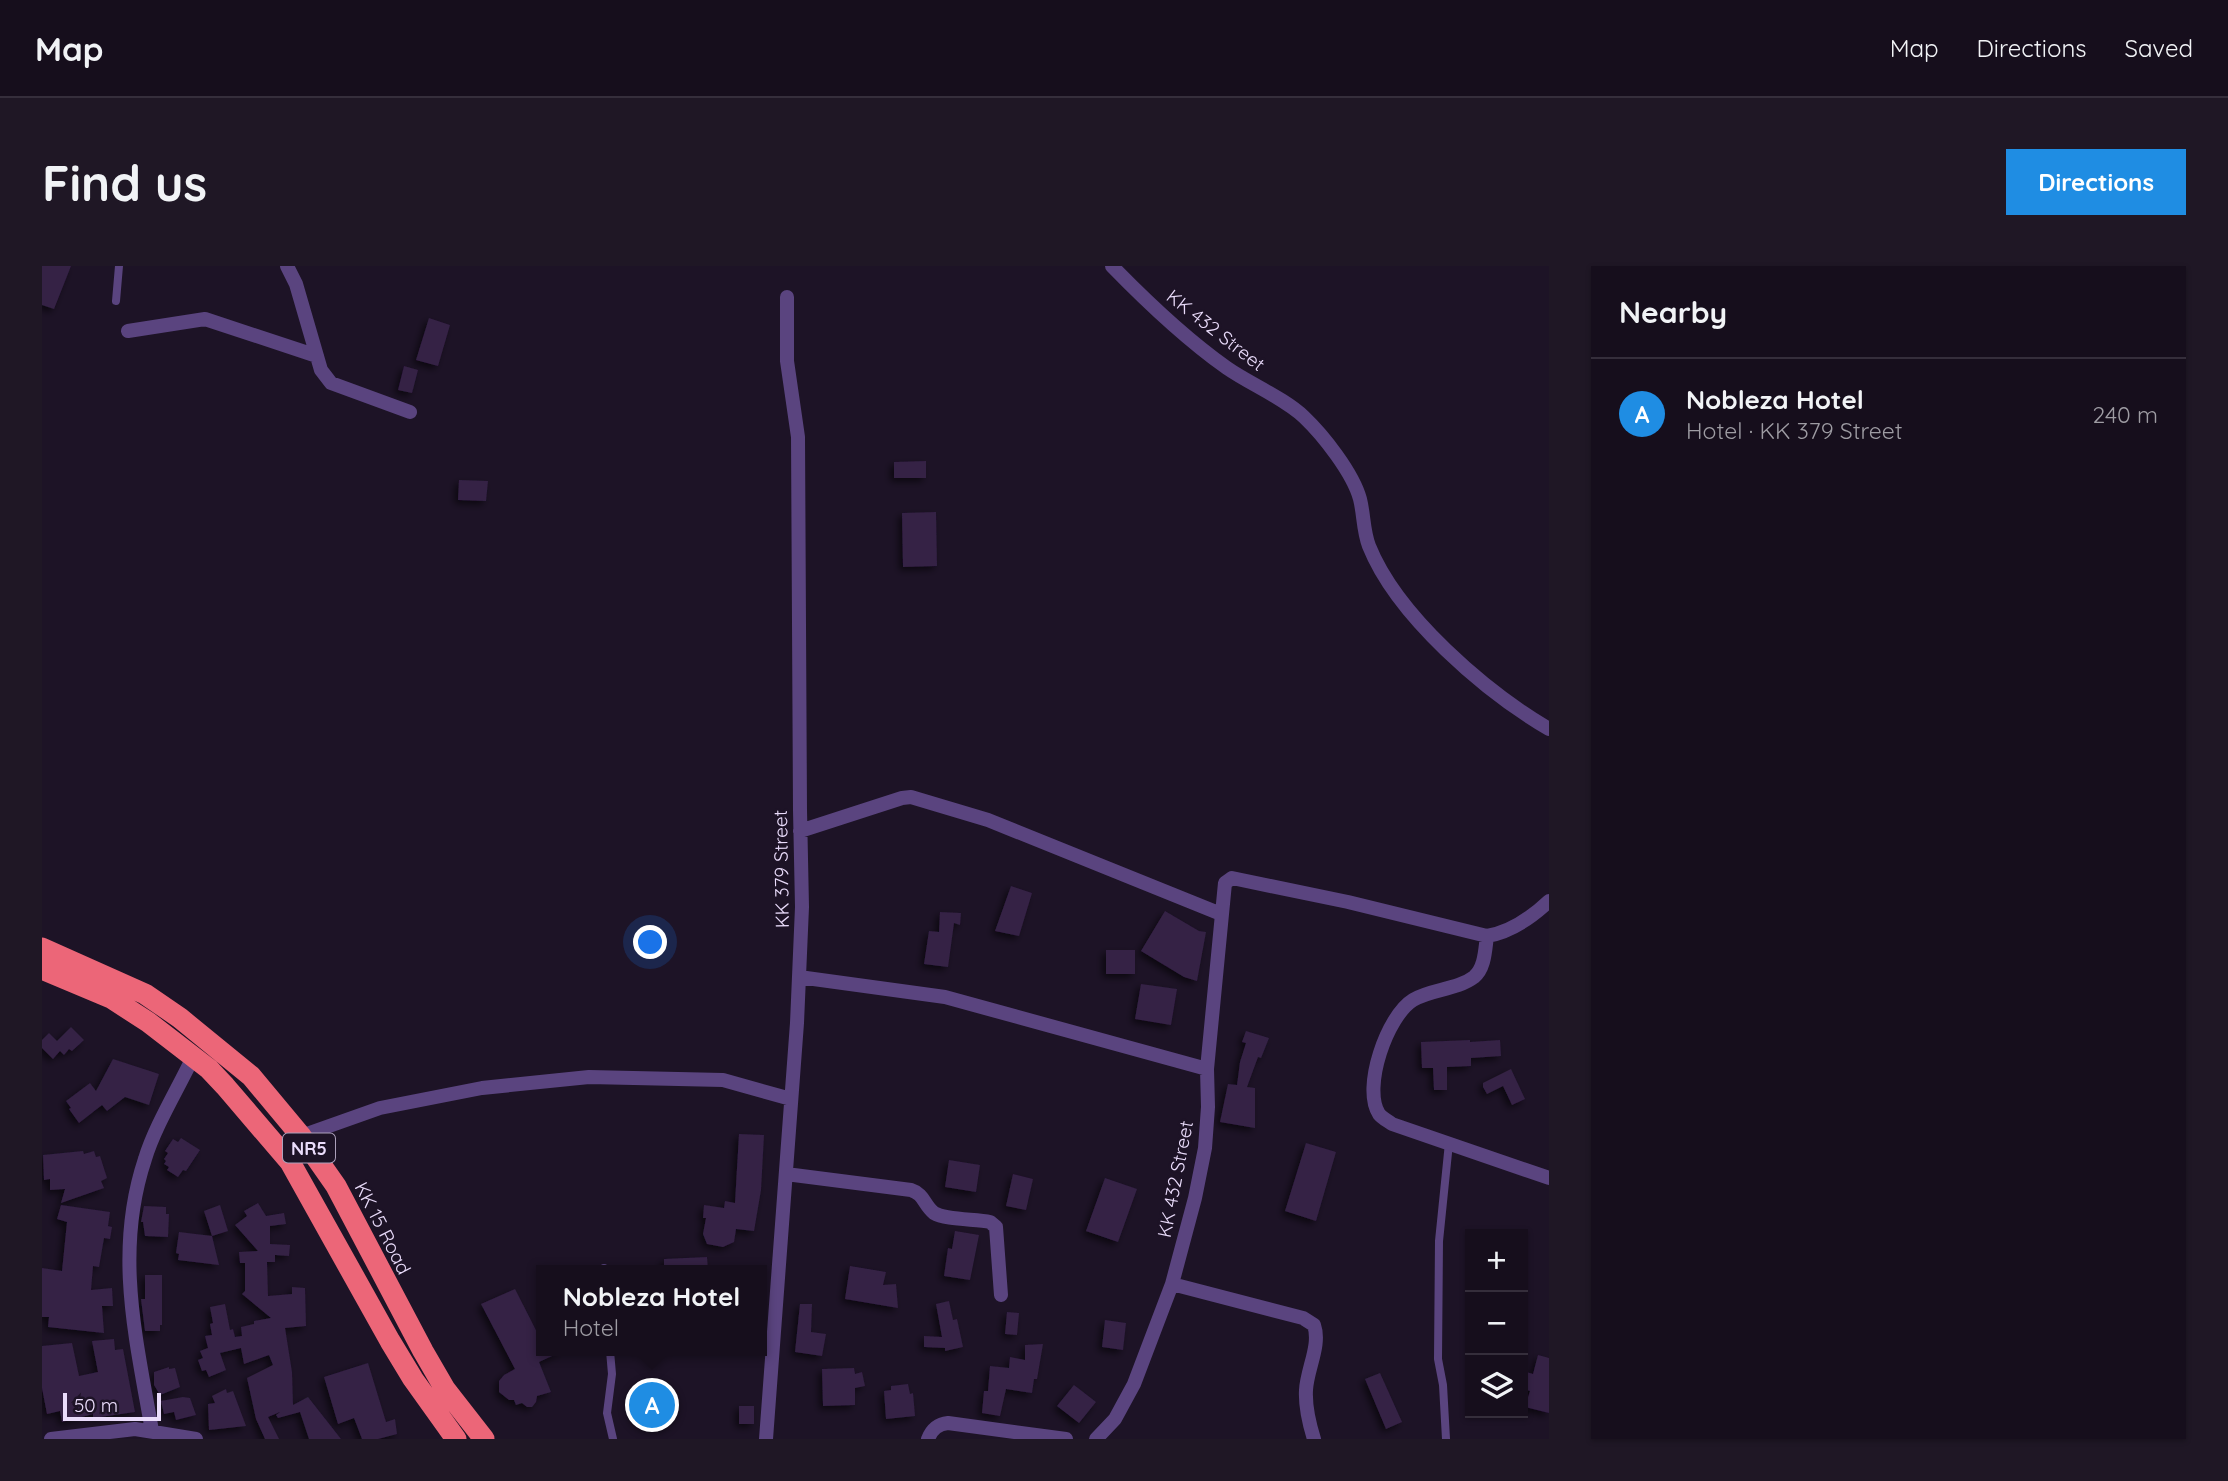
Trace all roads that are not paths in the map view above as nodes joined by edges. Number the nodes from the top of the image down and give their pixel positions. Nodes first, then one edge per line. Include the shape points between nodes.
1 (120, 266) edge
2 (287, 266) edge
3 (1112, 266) edge
4 (787, 297) dead end
5 (116, 301) dead end
6 (128, 331) dead end
7 (317, 356) junction
8 (410, 412) dead end
9 (1549, 729) edge
10 (800, 831) junction
11 (1549, 901) edge
12 (1220, 914) junction
13 (1487, 936) junction
14 (42, 948) edge
15 (42, 969) edge
16 (799, 977) junction
17 (193, 1057) junction
18 (1207, 1069) junction
19 (791, 1099) junction
20 (300, 1136) junction
21 (1449, 1143) junction
22 (786, 1174) junction
23 (1549, 1178) edge
24 (1172, 1284) junction
25 (1001, 1295) dead end
26 (610, 1356) edge
27 (152, 1431) junction
28 (137, 1434) edge
29 (51, 1439) edge
30 (196, 1439) edge
31 (456, 1439) edge
32 (484, 1439) edge
33 (614, 1439) edge
34 (766, 1439) edge
35 (928, 1439) edge
36 (1066, 1439) edge
37 (1096, 1439) edge
38 (1314, 1439) edge
39 (1446, 1439) edge

1 - 5 lane
2 - 7 street
3 - 9 street, KK 432 Street via 1227,369 1303,415 1357,489 1369,547 1403,600 1454,659
4 - 10 street, KK 379 Street via 787,361 798,437
6 - 7 street via 205,319
7 - 8 street via 331,383
10 - 12 street via 911,797 988,820
10 - 16 street, KK 379 Street
11 - 13 street via 1504,933
12 - 13 street, KK 432 Street via 1225,883 1232,878
12 - 18 street, KK 432 Street
13 - 21 street via 1483,965 1473,978 1412,1000 1399,1012 1379,1052 1374,1097 1379,1114 1392,1124
14 - 20 highway, KK 15 Road / NR5 via 145,994 180,1018 251,1076
15 - 17 highway, NR5 via 111,998
16 - 18 street via 945,997
16 - 19 street, KK 379 Street
17 - 27 street via 145,1157 131,1219 129,1296
17 - 31 highway, NR5 via 225,1086 290,1162 402,1360
18 - 24 street, KK 432 Street via 1205,1148
19 - 20 street via 723,1080 589,1077 482,1088 380,1108
19 - 22 street, KK 379 Street
20 - 32 highway, KK 15 Road / NR5 via 336,1186 445,1389
21 - 23 street
21 - 39 lane via 1439,1241 1438,1359
22 - 25 street via 911,1189 939,1215 990,1222 996,1227
22 - 34 street, KK 379 Street
24 - 37 street, KK 432 Street via 1127,1400
24 - 38 street via 1303,1318 1314,1325 1306,1390
26 - 33 lane via 607,1413
27 - 28 street
27 - 30 street
28 - 29 street
35 - 36 street via 935,1427 948,1423

